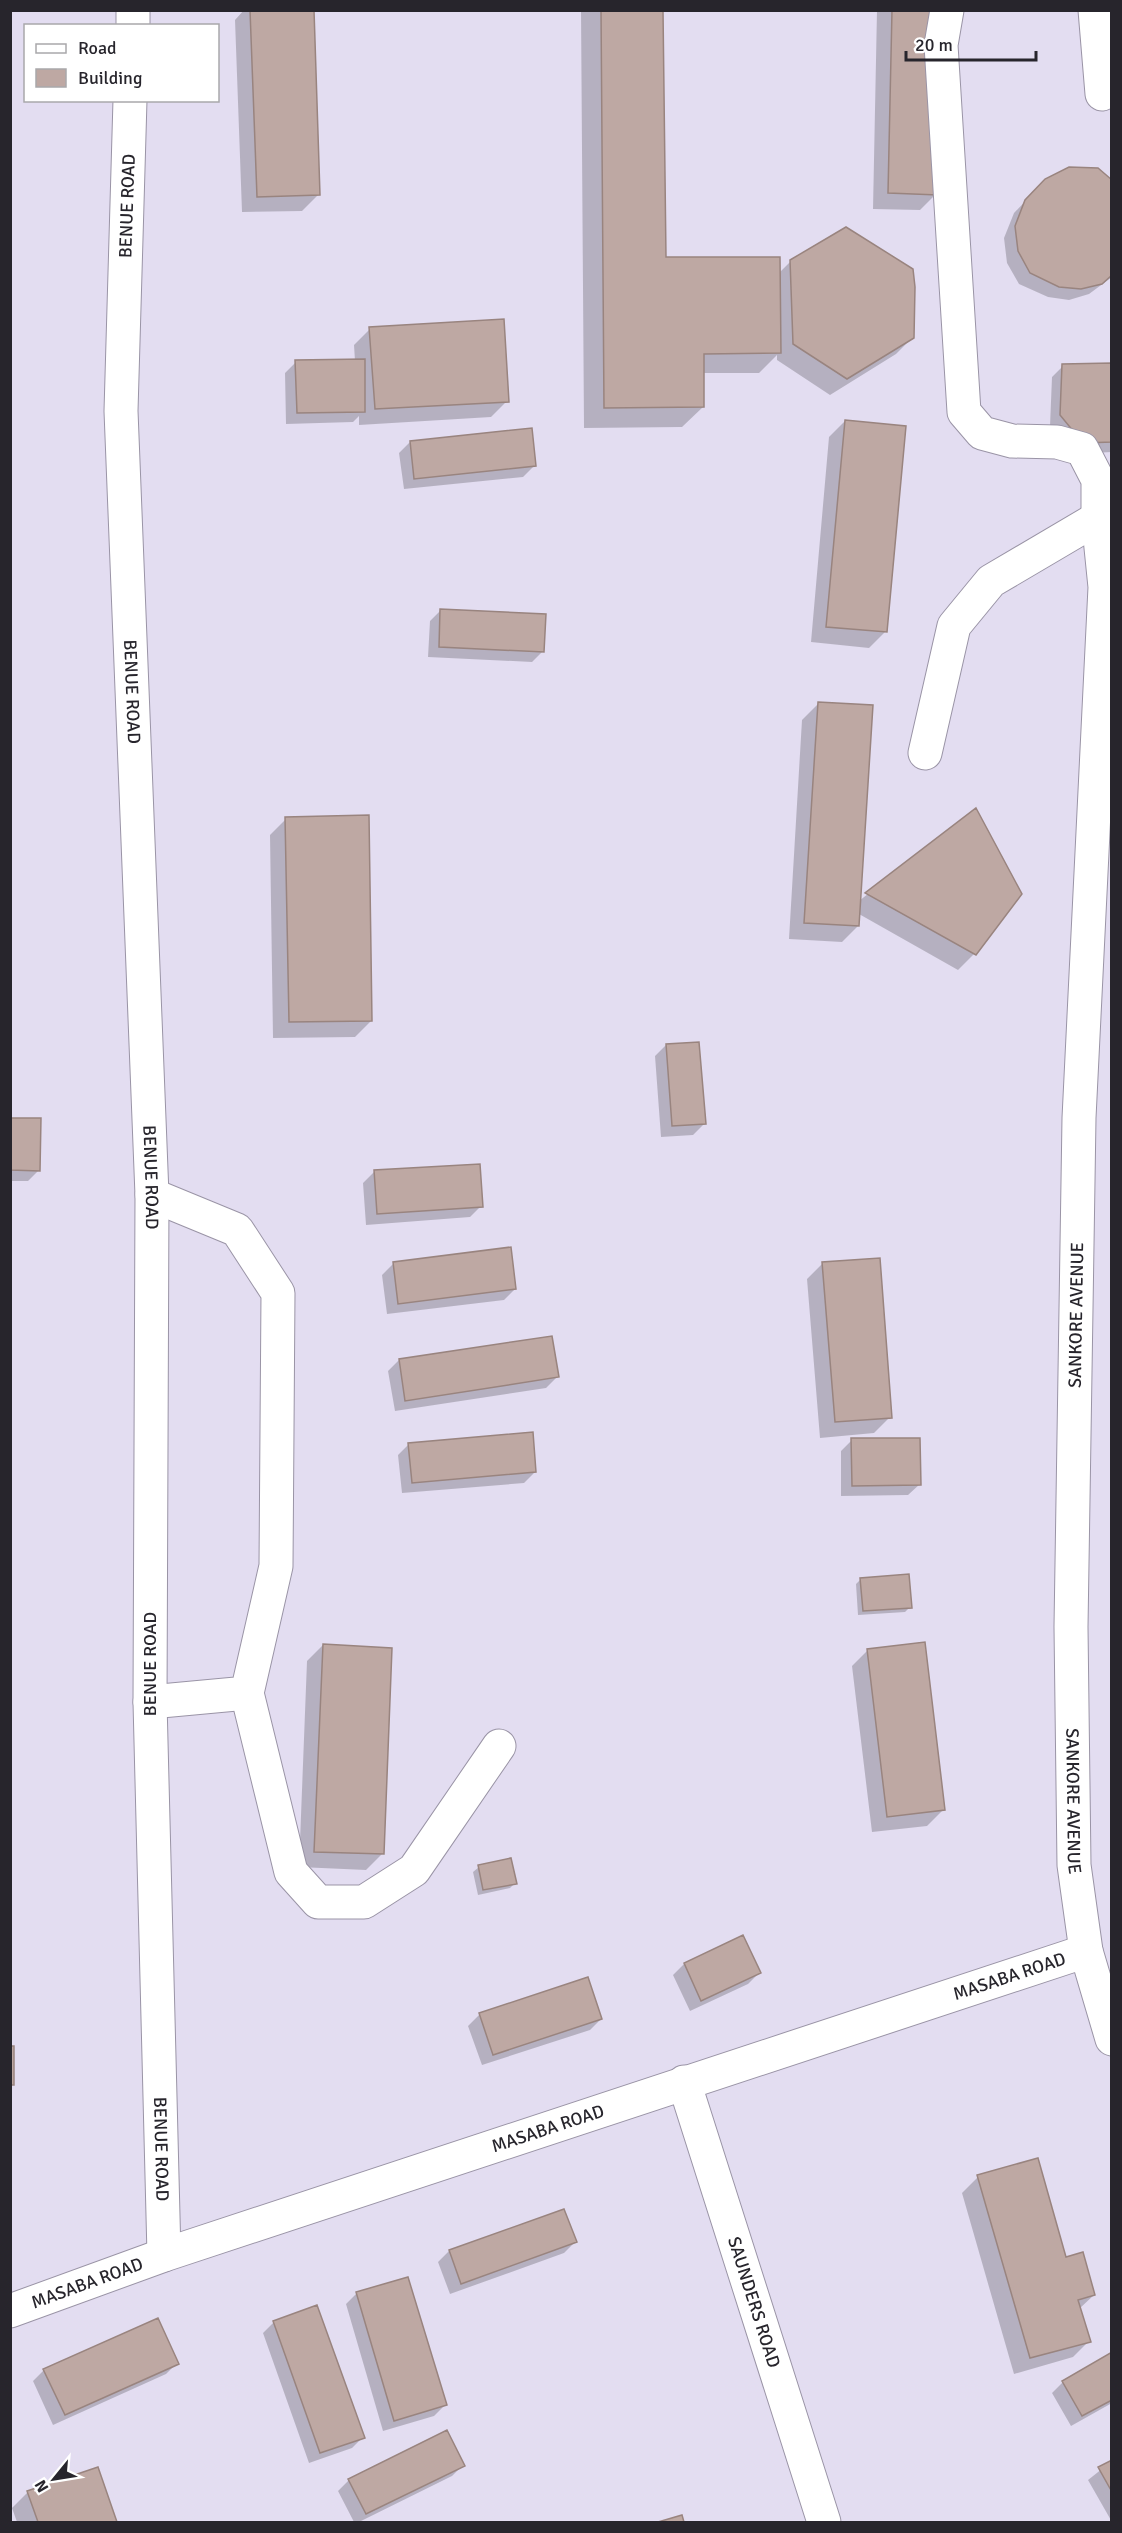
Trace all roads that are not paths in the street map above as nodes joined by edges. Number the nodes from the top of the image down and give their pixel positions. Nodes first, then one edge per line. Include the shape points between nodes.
1 (947, 10) edge
2 (1095, 10) edge
3 (1102, 94) dead end
4 (130, 102) edge
5 (1098, 518) junction
6 (1108, 587) edge
7 (925, 753) dead end
8 (152, 1195) junction
9 (247, 1693) junction
10 (150, 1702) junction
11 (499, 1746) dead end
12 (1086, 1951) junction
13 (1112, 2039) edge
14 (684, 2082) junction
15 (164, 2255) junction
16 (10, 2311) edge
17 (824, 2523) edge

1 - 5 street, SANKORE AVENUE via 941,45 964,412 982,433 1012,441 1057,442 1082,449 1098,480
2 - 3 street
4 - 8 street, BENUE ROAD via 121,411
5 - 6 street, SANKORE AVENUE
5 - 7 street via 991,581 954,626
6 - 12 street, SANKORE AVENUE via 1080,1118 1071,1615 1074,1865
8 - 9 street via 237,1230 278,1293 276,1566
8 - 10 street, BENUE ROAD
9 - 10 street
9 - 11 street via 291,1872 318,1902 364,1902 414,1870
10 - 15 street, BENUE ROAD
12 - 13 street, SANKORE AVENUE
12 - 14 street, MASABA ROAD
14 - 15 street, MASABA ROAD
14 - 17 street, SAUNDERS ROAD
15 - 16 street, MASABA ROAD

